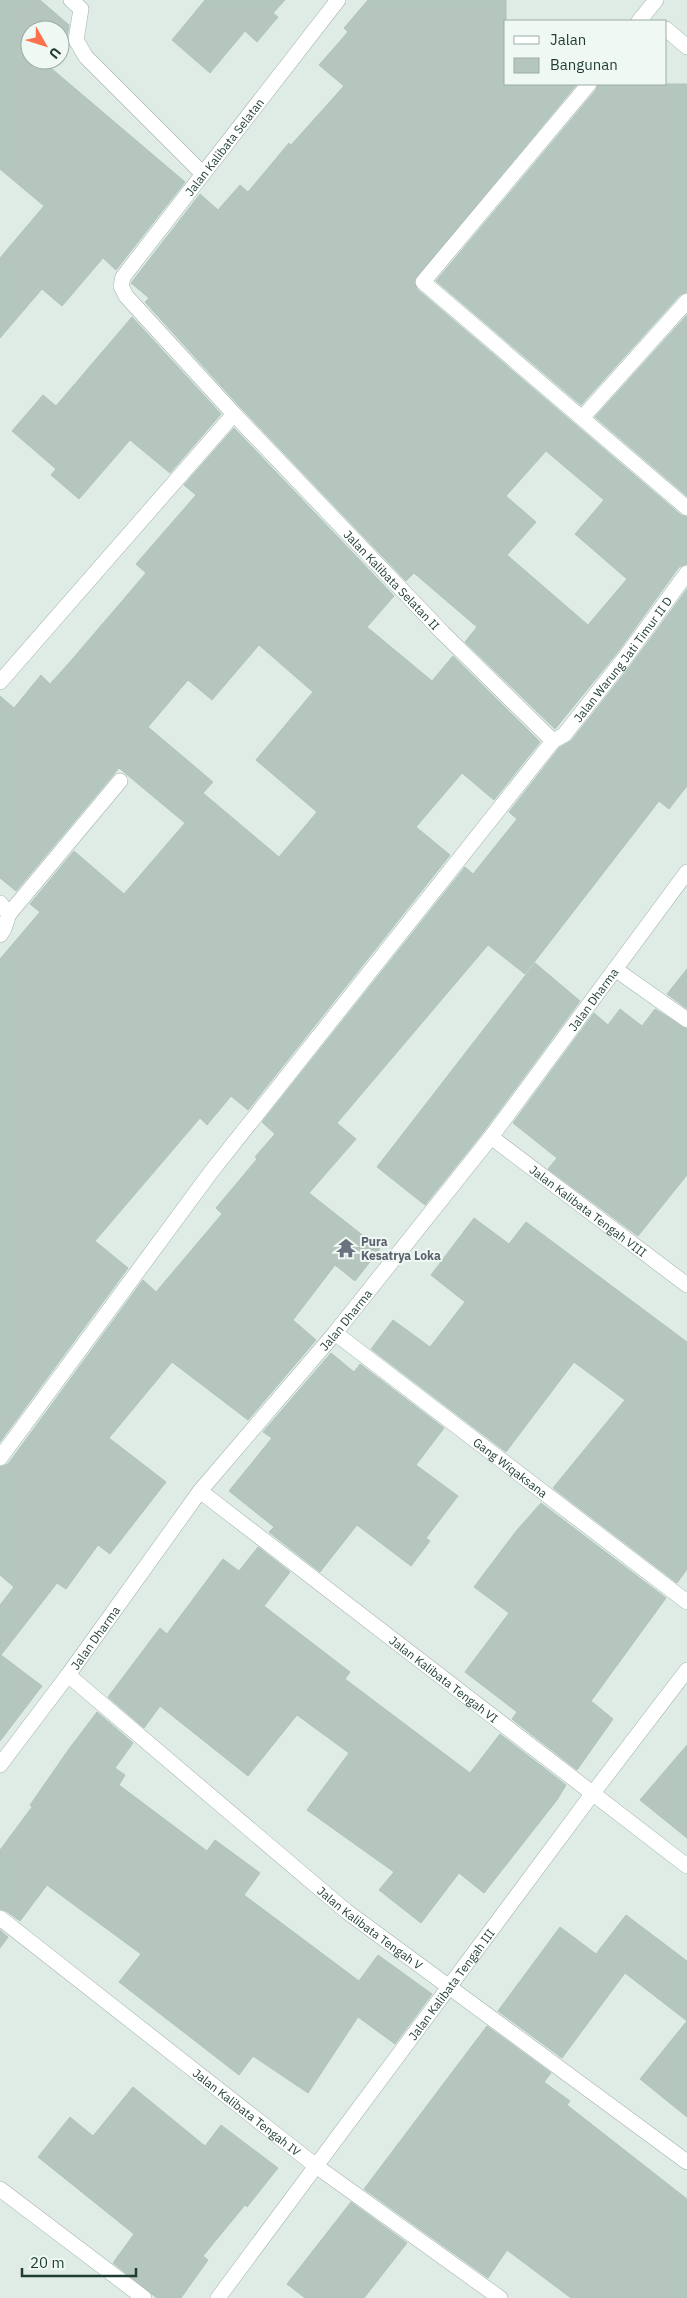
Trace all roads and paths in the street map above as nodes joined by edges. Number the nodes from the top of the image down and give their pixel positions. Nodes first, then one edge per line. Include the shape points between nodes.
1 (71, 0) edge
2 (338, 0) edge
3 (656, 0) edge
4 (647, 18) edge
5 (667, 30) edge
6 (687, 47) edge
7 (588, 85) edge
8 (203, 174) junction
9 (126, 296) joint
10 (687, 301) edge
11 (234, 414) junction
12 (582, 418) junction
13 (687, 508) edge
14 (687, 573) edge
15 (0, 682) edge
16 (553, 740) junction
17 (120, 781) dead end
18 (687, 872) edge
19 (5, 908) edge
20 (0, 935) edge
21 (615, 969) junction
22 (687, 1020) edge
23 (491, 1137) junction
24 (687, 1285) edge
25 (335, 1333) junction
26 (0, 1458) edge
27 (200, 1491) junction
28 (687, 1602) edge
29 (687, 1670) edge
30 (68, 1675) junction
31 (0, 1765) edge
32 (593, 1793) junction
33 (687, 1866) edge
34 (0, 1918) edge
35 (450, 1987) junction
36 (687, 2162) edge
37 (316, 2166) junction
38 (0, 2189) edge
39 (144, 2298) edge
40 (218, 2298) edge
41 (500, 2298) edge

1 - 8 street via 81,9 76,40 86,57
2 - 8 street, Jalan Kalibata Selatan
3 - 4 street
5 - 6 street
7 - 12 street via 423,282
8 - 9 street, Jalan Kalibata Selatan via 122,278 121,286
9 - 11 street, Jalan Kalibata Selatan II
10 - 12 street
11 - 15 street
11 - 16 street, Jalan Kalibata Selatan II via 443,633
12 - 13 street
14 - 16 street, Jalan Warung Jati Timur II D via 564,735
16 - 26 street, Jalan Warung Jati Timur II D via 211,1172
17 - 19 street
18 - 21 street, Jalan Dharma
19 - 20 street via 4,929
21 - 22 street
21 - 23 street, Jalan Dharma
23 - 24 street, Jalan Kalibata Tengah VIII
23 - 25 street, Jalan Dharma
25 - 27 street, Jalan Dharma
25 - 28 street, Gang Wiqaksana
27 - 30 street, Jalan Dharma
27 - 32 street, Jalan Kalibata Tengah VI
29 - 32 street, Jalan Kalibata Tengah III
30 - 31 street, Jalan Dharma
30 - 35 street, Jalan Kalibata Tengah V via 346,1911
32 - 33 street, Jalan Kalibata Tengah VI
32 - 35 street, Jalan Kalibata Tengah III
34 - 37 street, Jalan Kalibata Tengah IV
35 - 36 street, Jalan Kalibata Tengah V
35 - 37 street, Jalan Kalibata Tengah III
37 - 40 street, Jalan Kalibata Tengah III
37 - 41 street, Jalan Kalibata Tengah IV
38 - 39 street

